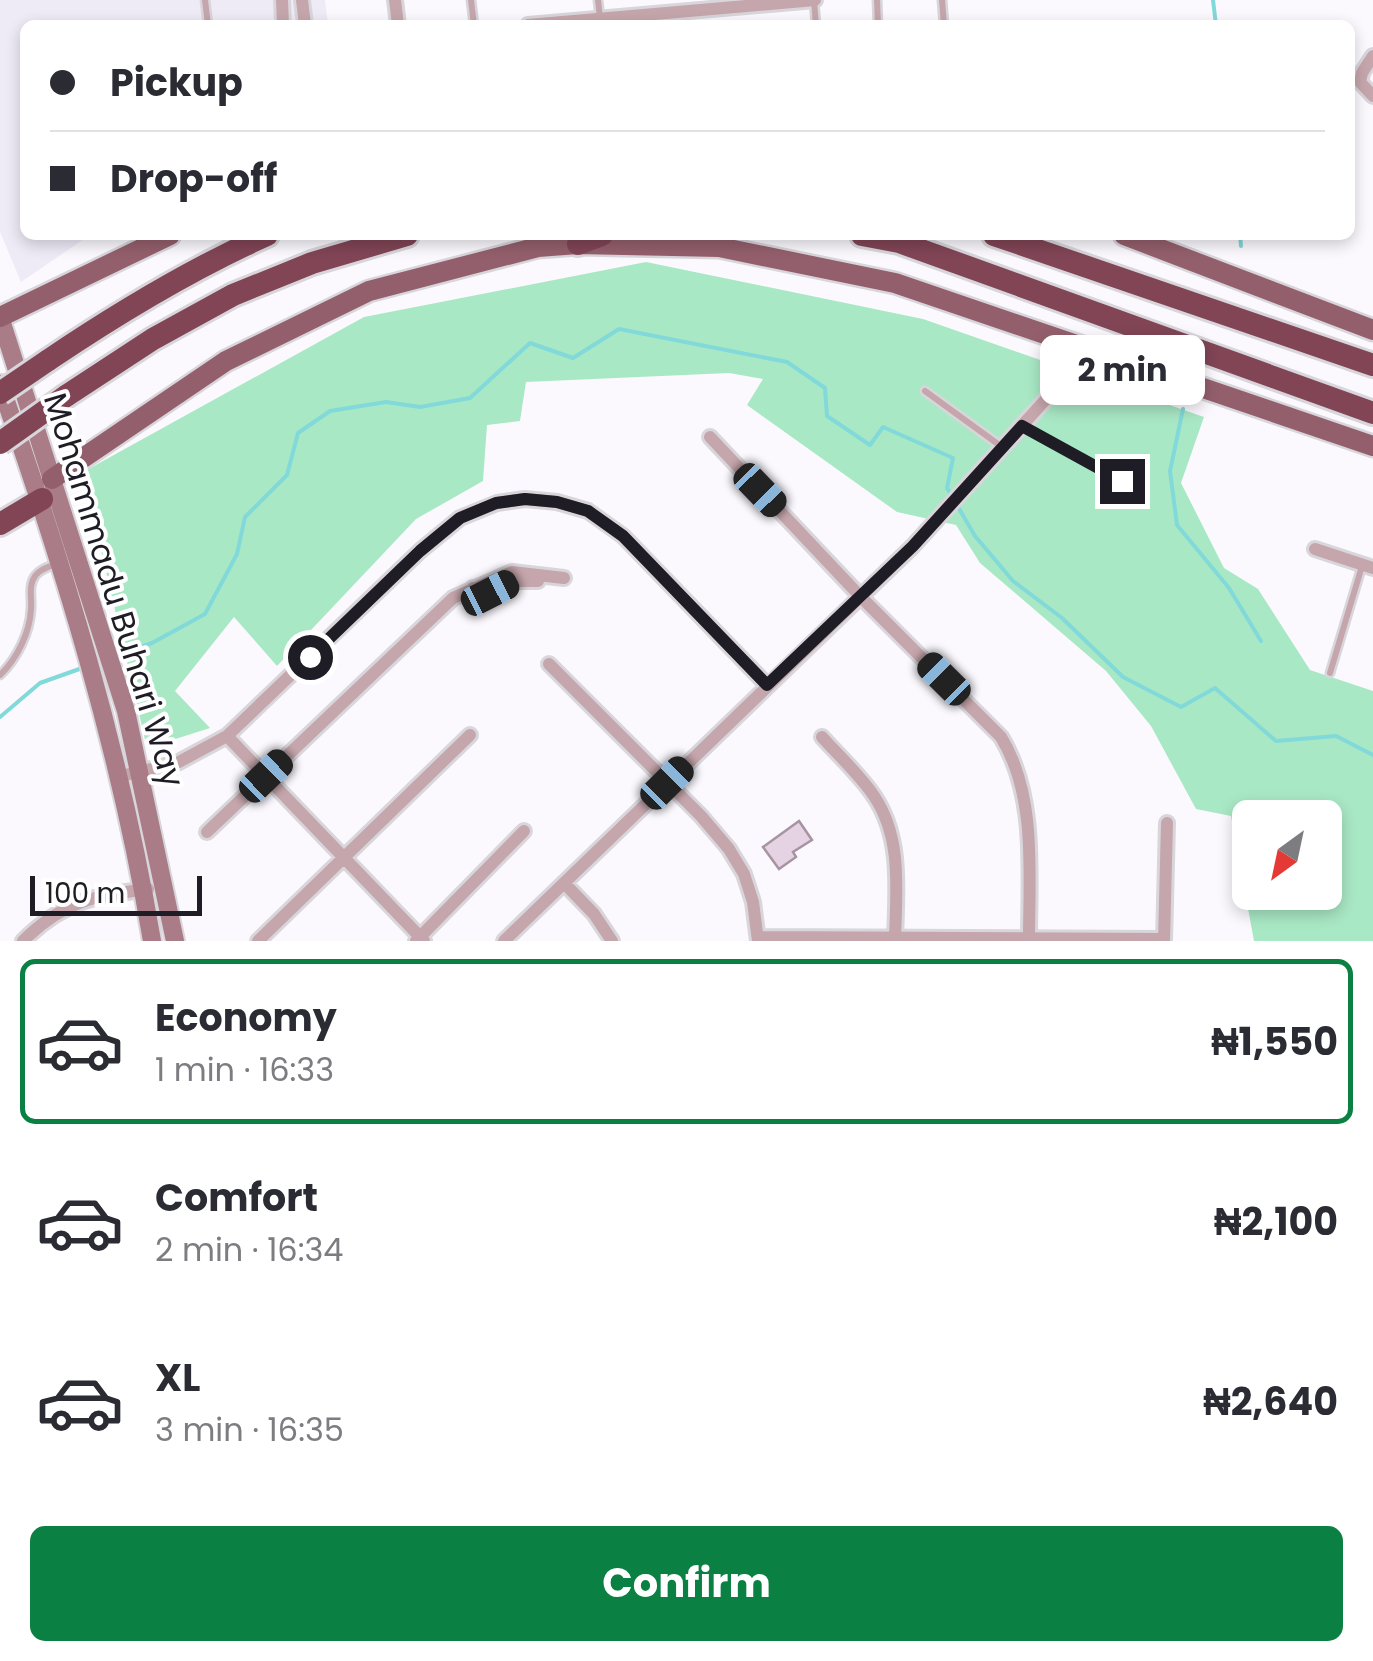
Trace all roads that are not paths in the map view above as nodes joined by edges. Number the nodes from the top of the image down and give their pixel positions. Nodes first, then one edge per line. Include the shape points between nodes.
1 (598, 0) edge
2 (814, 0) edge
3 (600, 18) junction
4 (579, 20) edge
5 (1373, 56) edge
6 (1373, 96) edge
7 (160, 240) edge
8 (255, 240) edge
9 (390, 240) edge
10 (589, 240) edge
11 (888, 240) edge
12 (1009, 240) edge
13 (1137, 240) edge
14 (578, 244) junction
15 (0, 317) edge
16 (1373, 330) edge
17 (1370, 363) edge
18 (0, 384) edge
19 (926, 391) dead end
20 (0, 392) edge
21 (1047, 398) dead end
22 (1367, 413) edge
23 (1022, 426) junction
24 (710, 437) dead end
25 (0, 444) edge
26 (1373, 446) edge
27 (1003, 447) junction
28 (1122, 481) dead end
29 (47, 489) junction
30 (0, 524) edge
31 (1315, 549) dead end
32 (62, 562) junction
33 (1368, 566) edge
34 (564, 578) dead end
35 (538, 581) dead end
36 (472, 588) junction
37 (860, 595) junction
38 (86, 611) junction
39 (549, 664) dead end
40 (1330, 674) dead end
41 (0, 675) edge
42 (767, 685) junction
43 (228, 736) junction
44 (470, 736) dead end
45 (822, 737) dead end
46 (140, 771) junction
47 (266, 776) junction
48 (117, 777) junction
49 (667, 783) junction
50 (1167, 823) dead end
51 (524, 831) dead end
52 (207, 832) dead end
53 (344, 858) junction
54 (564, 882) junction
55 (166, 886) junction
56 (144, 889) junction
57 (758, 939) edge
58 (895, 939) edge
59 (1029, 939) edge
60 (420, 940) edge
61 (1164, 940) edge
62 (22, 941) edge
63 (152, 941) edge
64 (175, 941) edge
65 (258, 941) edge
66 (504, 941) edge
67 (612, 941) edge

1 - 3 lane
2 - 3 street
3 - 4 street
5 - 6 street via 1360,82
7 - 15 main road
8 - 20 highway, bridge via 135,302
9 - 25 highway, bridge via 232,295 154,339
10 - 14 highway
11 - 22 highway
12 - 17 highway
13 - 16 main road
14 - 26 main road via 719,247 895,283
14 - 29 main road via 538,247 368,291 226,361
15 - 29 main road, Mohammadu Buhari Way
18 - 29 main road, Mohammadu Buhari Way
19 - 27 lane
21 - 23 street
23 - 27 street
23 - 28 lane
24 - 37 street
27 - 37 street
29 - 30 highway
29 - 32 main road, Mohammadu Buhari Way
29 - 38 main road, Mohammadu Buhari Way
31 - 33 street
32 - 38 main road, Mohammadu Buhari Way
32 - 41 lane via 35,576 24,637
33 - 40 lane
34 - 36 street via 512,572
35 - 36 street via 515,581 486,594
36 - 47 street via 453,598
37 - 42 street
37 - 59 street via 1002,737 1015,760 1024,788
38 - 46 main road, Mohammadu Buhari Way via 126,711
38 - 48 main road, Mohammadu Buhari Way
39 - 49 street
42 - 43 street via 623,536 588,511 525,499 460,518
42 - 49 street
43 - 46 street via 177,763
43 - 47 street
44 - 53 street
45 - 58 street via 885,816 896,873
46 - 48 street
46 - 55 main road, Mohammadu Buhari Way
47 - 52 street
47 - 53 street
48 - 56 main road, Mohammadu Buhari Way
49 - 54 street
49 - 57 street via 744,874
50 - 61 street
51 - 60 street
53 - 60 street
53 - 65 street
54 - 66 street
54 - 67 street
55 - 56 street
55 - 64 main road, Mohammadu Buhari Way
56 - 62 street via 68,906
56 - 63 main road, Mohammadu Buhari Way
57 - 58 street
58 - 59 street
59 - 61 street

